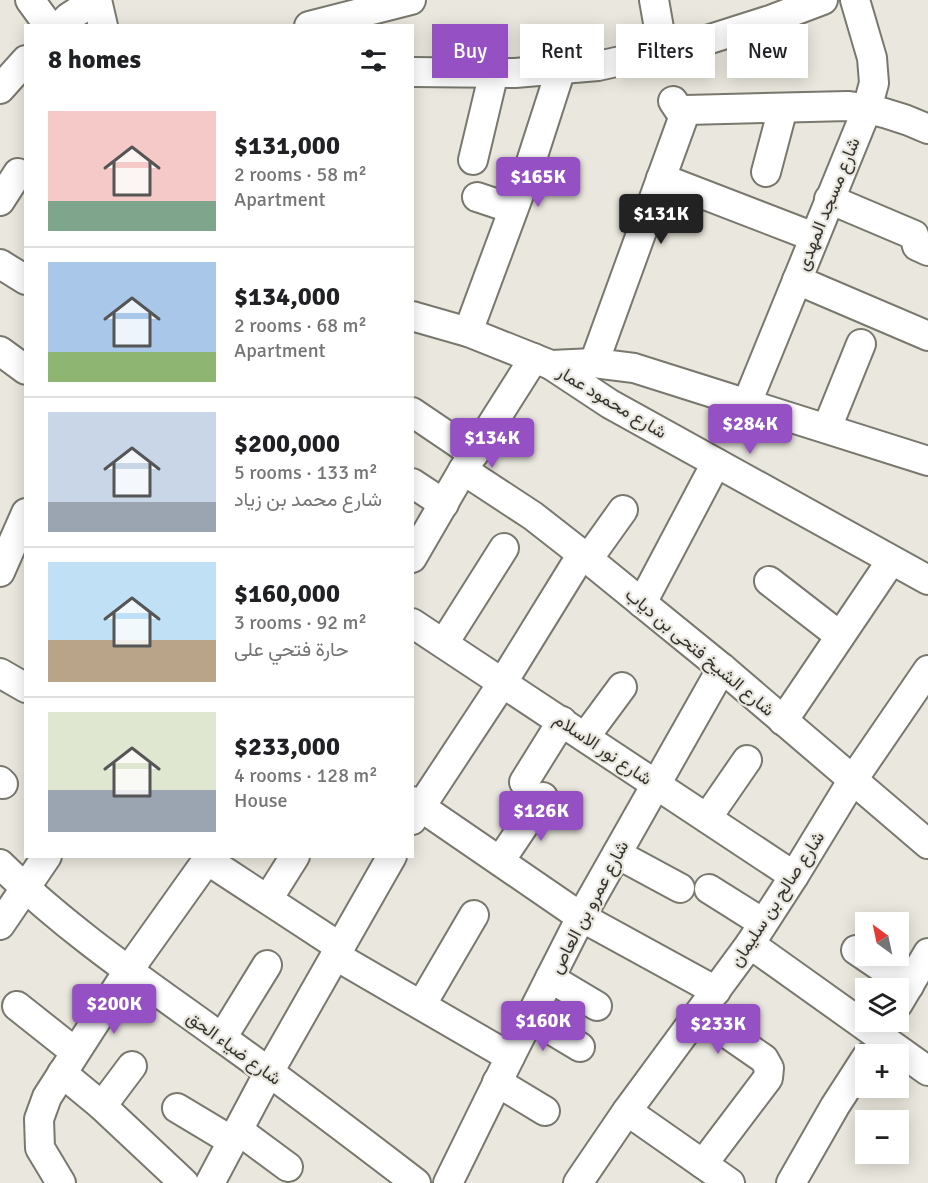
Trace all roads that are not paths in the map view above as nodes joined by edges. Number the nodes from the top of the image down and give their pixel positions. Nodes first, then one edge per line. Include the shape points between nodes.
1 (30, 0) edge
2 (96, 0) edge
3 (654, 0) edge
4 (823, 0) edge
5 (855, 0) edge
6 (402, 10) edge
7 (48, 24) edge
8 (62, 24) edge
9 (103, 24) edge
10 (321, 24) edge
11 (658, 24) edge
12 (715, 37) edge
13 (414, 72) edge
14 (432, 72) edge
15 (493, 78) edge
16 (558, 78) edge
17 (783, 108) junction
18 (867, 109) junction
19 (928, 129) edge
20 (473, 160) dead end
21 (14, 171) edge
22 (766, 172) dead end
23 (661, 178) junction
24 (477, 196) dead end
25 (830, 199) junction
26 (0, 201) edge
27 (513, 208) junction
28 (814, 237) junction
29 (928, 251) edge
30 (0, 264) edge
31 (24, 279) edge
32 (797, 280) junction
33 (414, 317) edge
34 (468, 332) junction
35 (928, 336) edge
36 (861, 344) dead end
37 (0, 351) edge
38 (543, 361) junction
39 (594, 363) junction
40 (24, 369) edge
41 (747, 403) junction
42 (414, 414) edge
43 (827, 428) junction
44 (926, 456) edge
45 (469, 462) junction
46 (716, 463) junction
47 (414, 484) edge
48 (444, 504) junction
49 (623, 510) dead end
50 (24, 517) edge
51 (13, 541) edge
52 (504, 548) dead end
53 (414, 555) edge
54 (585, 557) junction
55 (891, 561) junction
56 (0, 572) edge
57 (928, 580) edge
58 (769, 581) dead end
59 (642, 603) junction
60 (414, 624) edge
61 (840, 636) junction
62 (444, 643) junction
63 (722, 668) junction
64 (928, 670) edge
65 (0, 673) edge
66 (503, 682) junction
67 (24, 687) edge
68 (622, 687) dead end
69 (562, 722) junction
70 (783, 722) junction
71 (585, 737) junction
72 (747, 760) dead end
73 (852, 781) junction
74 (656, 784) junction
75 (415, 809) edge
76 (707, 818) junction
77 (928, 844) edge
78 (617, 854) junction
79 (46, 858) edge
80 (208, 858) edge
81 (294, 858) edge
82 (391, 858) edge
83 (500, 861) junction
84 (0, 864) edge
85 (794, 876) junction
86 (680, 888) dead end
87 (25, 889) junction
88 (710, 889) dead end
89 (268, 899) junction
90 (474, 915) dead end
91 (581, 917) junction
92 (0, 925) edge
93 (757, 934) junction
94 (338, 951) junction
95 (928, 953) edge
96 (267, 965) dead end
97 (873, 966) edge
98 (128, 971) junction
99 (550, 978) junction
100 (886, 978) edge
101 (909, 986) edge
102 (716, 991) junction
103 (422, 1004) junction
104 (17, 1006) dead end
105 (597, 1006) dead end
106 (699, 1014) junction
107 (530, 1017) junction
108 (222, 1038) junction
109 (875, 1042) edge
110 (580, 1047) dead end
111 (510, 1057) junction
112 (68, 1063) junction
113 (132, 1066) dead end
114 (928, 1071) edge
115 (268, 1072) junction
116 (497, 1082) junction
117 (102, 1106) junction
118 (177, 1108) dead end
119 (546, 1111) dead end
120 (627, 1111) junction
121 (235, 1136) junction
122 (703, 1164) junction
123 (288, 1167) dead end
124 (61, 1183) edge
125 (184, 1183) edge
126 (210, 1183) edge
127 (416, 1183) edge
128 (448, 1183) edge
129 (578, 1183) edge
130 (730, 1183) edge
131 (791, 1183) edge

1 - 7 street
2 - 8 street
2 - 9 street
3 - 11 street
4 - 12 street
5 - 18 street, شارع مسجد المهدى via 872,58 874,83
6 - 10 street
13 - 14 street
15 - 20 street
16 - 27 street
17 - 18 street
17 - 22 street
17 - 23 street via 679,104
18 - 19 street
18 - 25 street, شارع مسجد المهدى
21 - 26 street
23 - 28 street
23 - 39 street
24 - 27 street
25 - 28 street, شارع مسجد المهدى
25 - 29 street via 914,235 917,246
27 - 34 street
28 - 32 street, شارع مسجد المهدى
30 - 31 street
32 - 35 street
32 - 41 street, شارع مسجد المهدى
33 - 34 street, شارع محمود عمار
34 - 38 street, شارع محمود عمار
36 - 43 street
37 - 40 street
38 - 39 street
38 - 45 street
38 - 46 street, شارع محمود عمار via 610,404
39 - 41 street via 634,368
41 - 43 street
42 - 45 street, شارع الشيخ فتحى بن دياب
43 - 44 street
45 - 48 street
45 - 54 street, شارع الشيخ فتحى بن دياب
46 - 55 street, شارع محمود عمار
46 - 59 street
47 - 48 street
48 - 53 street
49 - 54 street
50 - 51 street
51 - 56 street
52 - 62 street
54 - 59 street, شارع الشيخ فتحى بن دياب
54 - 66 street
55 - 57 street, شارع محمود عمار
55 - 61 street
58 - 61 street
59 - 63 street, شارع الشيخ فتحى بن دياب
60 - 62 street, شارع نور الاسلام
61 - 70 street
62 - 66 street, شارع نور الاسلام
63 - 70 street, شارع الشيخ فتحى بن دياب
63 - 74 street, شارع عمرو بن العاص
64 - 73 street, شارع صالح بن سليمان
65 - 67 street
66 - 69 street, شارع نور الاسلام
66 - 75 street
68 - 71 street
69 - 71 street, شارع نور الاسلام
69 - 83 street
70 - 73 street, شارع الشيخ فتحى بن دياب
71 - 74 street, شارع نور الاسلام
72 - 76 street
73 - 77 street, شارع الشيخ فتحى بن دياب
73 - 85 street, شارع صالح بن سليمان
74 - 76 street, شارع نور الاسلام
74 - 78 street, شارع عمرو بن العاص
75 - 83 street
76 - 85 street, شارع نور الاسلام
78 - 86 street
78 - 91 street, شارع عمرو بن العاص
79 - 87 street
80 - 89 street
80 - 98 street
81 - 89 street
82 - 94 street
83 - 91 street
84 - 87 street, شارع ضياء الحق
85 - 93 street, شارع صالح بن سليمان
87 - 92 street
87 - 98 street, شارع ضياء الحق
88 - 93 street
89 - 94 street
90 - 103 street
91 - 99 street, شارع عمرو بن العاص
91 - 102 street
93 - 102 street, شارع صالح بن سليمان
93 - 109 street
94 - 103 street
94 - 115 street
95 - 101 street
96 - 108 street
97 - 100 street
98 - 108 street, شارع ضياء الحق
98 - 112 street
99 - 105 street
99 - 107 street, شارع عمرو بن العاص
102 - 106 street, شارع صالح بن سليمان
103 - 111 street
104 - 112 street
106 - 120 street, شارع صالح بن سليمان
106 - 122 street via 764,1059 769,1068 768,1078
107 - 110 street
107 - 111 street, شارع عمرو بن العاص
108 - 115 street, شارع ضياء الحق
109 - 114 street
109 - 131 street
111 - 116 street, شارع عمرو بن العاص
112 - 117 street
112 - 124 street via 47,1097 39,1119 40,1148
113 - 117 street
115 - 121 street
115 - 127 street, شارع ضياء الحق
116 - 119 street
116 - 128 street, شارع عمرو بن العاص
117 - 125 street
118 - 121 street
120 - 122 street
120 - 129 street, شارع صالح بن سليمان
121 - 123 street
121 - 126 street
122 - 130 street

